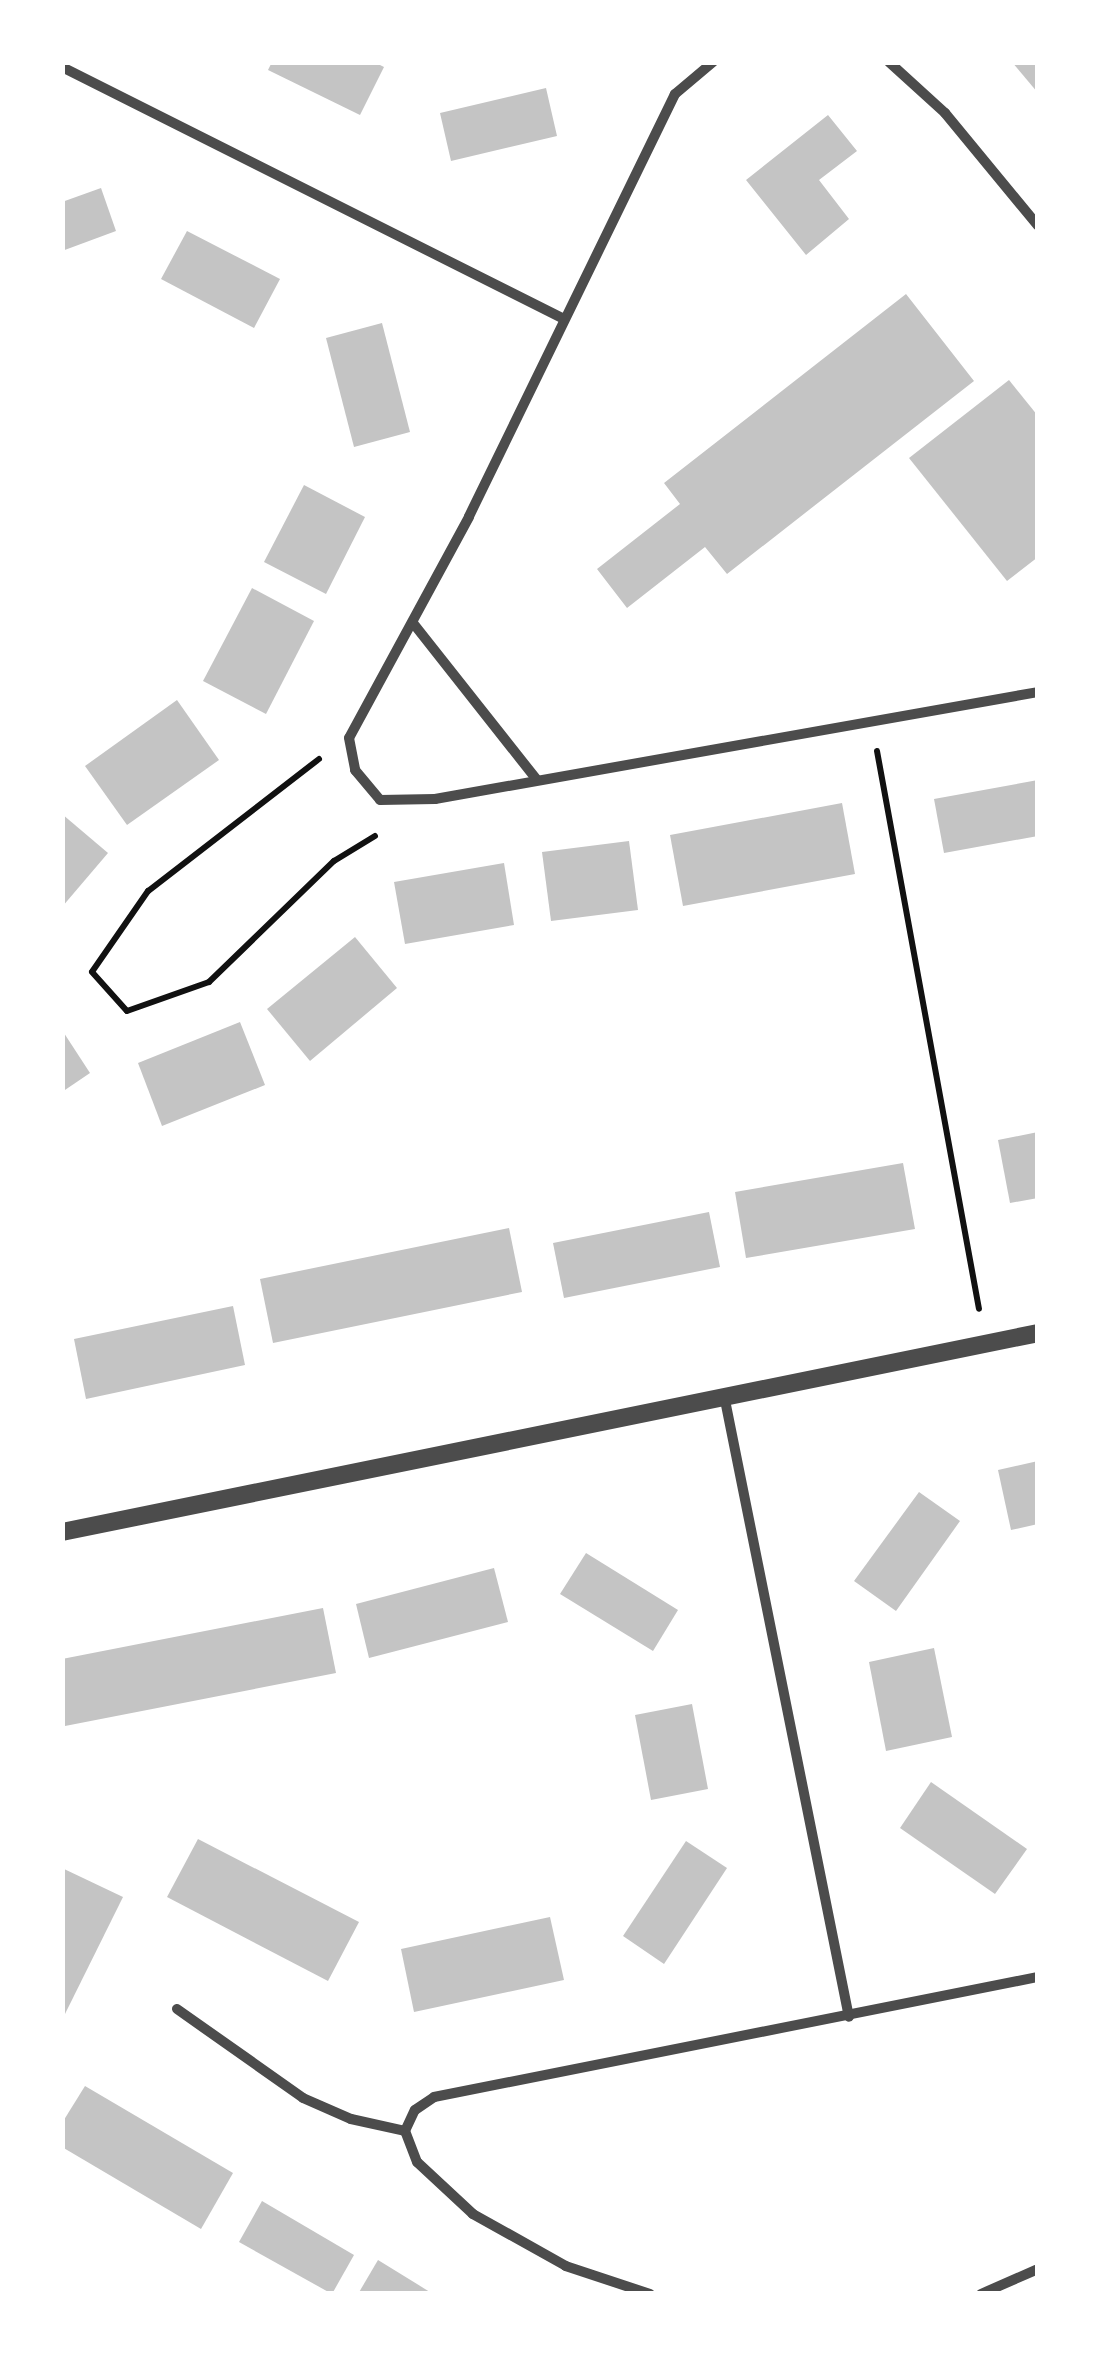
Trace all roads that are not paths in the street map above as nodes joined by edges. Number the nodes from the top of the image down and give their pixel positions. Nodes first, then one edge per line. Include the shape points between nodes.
1 (713, 62) edge
2 (888, 62) edge
3 (62, 68) edge
4 (1038, 226) edge
5 (562, 318) junction
6 (413, 622) junction
7 (1038, 692) edge
8 (536, 779) junction
9 (1038, 1333) edge
10 (726, 1400) junction
11 (62, 1532) edge
12 (1038, 1977) edge
13 (177, 2009) dead end
14 (849, 2018) junction
15 (405, 2131) junction
16 (1038, 2269) edge
17 (650, 2294) edge
18 (982, 2294) edge

1 - 5 street via 675,94
2 - 4 street via 945,113
3 - 5 street
5 - 6 street
6 - 8 street
6 - 8 street via 349,738 355,770 380,800 434,799
7 - 8 street via 872,726
9 - 10 street
10 - 11 street
10 - 14 street
12 - 14 street
13 - 15 street via 304,2098 350,2119
14 - 15 street via 434,2097 415,2110
15 - 17 street via 417,2162 473,2214 566,2266
16 - 18 street

